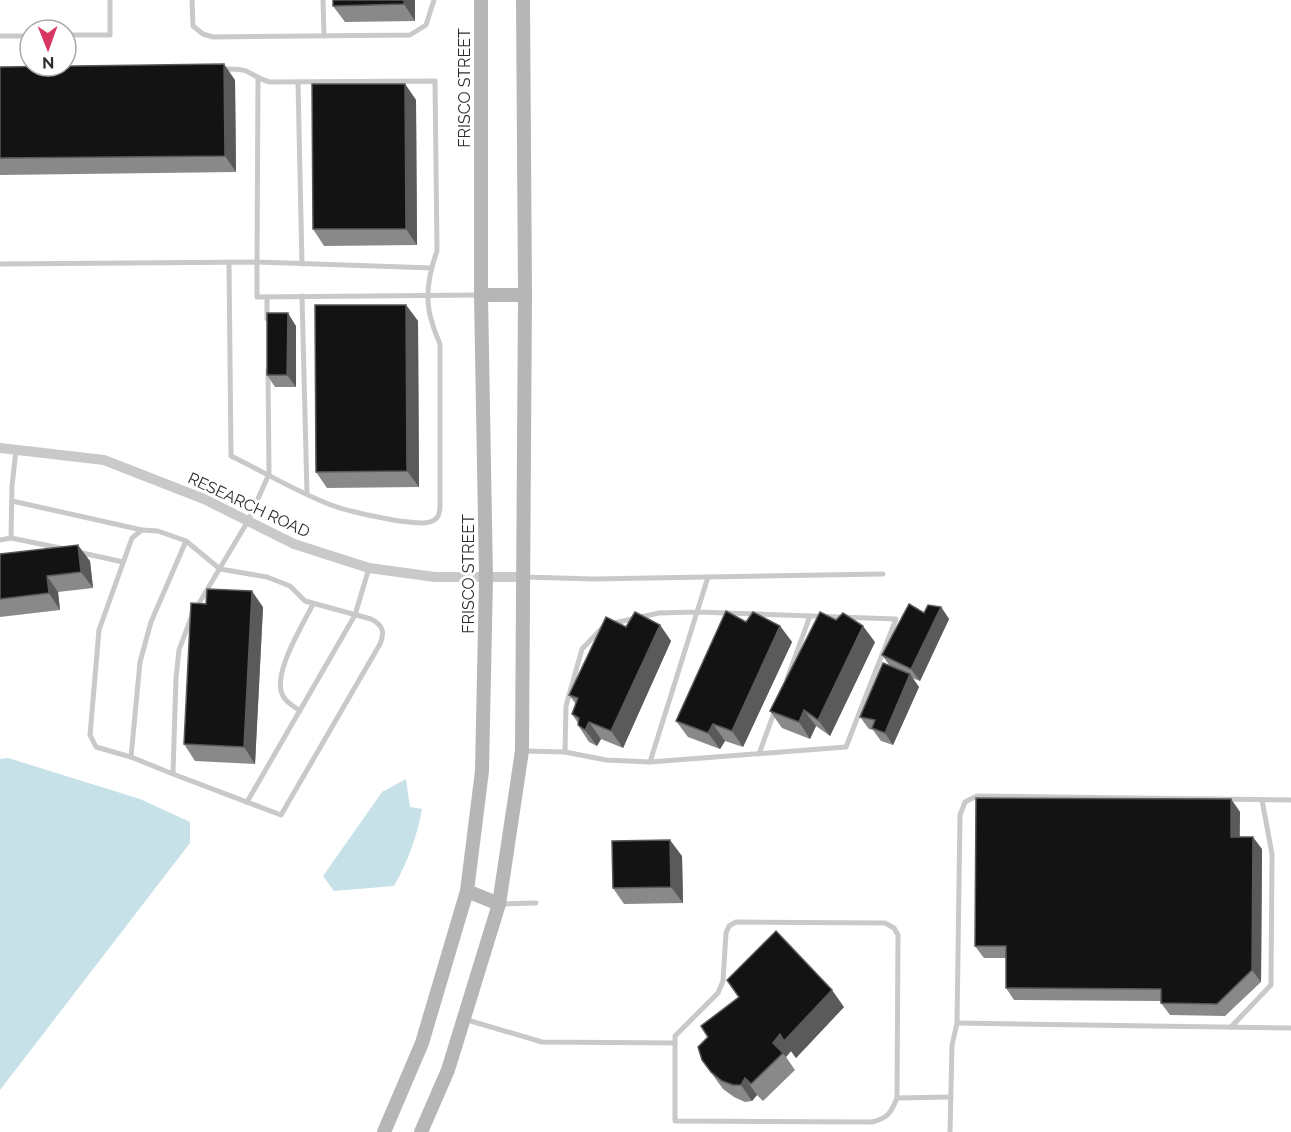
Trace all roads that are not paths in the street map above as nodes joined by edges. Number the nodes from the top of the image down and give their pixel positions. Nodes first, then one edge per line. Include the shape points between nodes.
1 (110, 0) edge
2 (192, 0) edge
3 (323, 0) edge
4 (434, 0) edge
5 (443, 0) edge
6 (481, 0) edge
7 (511, 0) edge
8 (523, 0) edge
9 (78, 35) edge
10 (0, 36) edge
11 (18, 36) edge
12 (324, 36) junction
13 (212, 69) edge
14 (258, 79) junction
15 (298, 82) junction
16 (257, 262) junction
17 (229, 263) junction
18 (0, 264) edge
19 (302, 264) junction
20 (432, 268) junction
21 (482, 295) junction
22 (525, 295) junction
23 (302, 296) junction
24 (428, 296) junction
25 (267, 297) junction
26 (267, 320) edge
27 (268, 368) edge
28 (0, 448) edge
29 (16, 450) junction
30 (269, 474) junction
31 (307, 494) junction
32 (12, 501) junction
33 (248, 521) junction
34 (142, 530) junction
35 (11, 538) junction
36 (0, 540) edge
37 (186, 542) junction
38 (123, 562) junction
39 (369, 568) junction
40 (220, 569) junction
41 (884, 573) dead end
42 (523, 577) junction
43 (708, 577) junction
44 (486, 578) junction
45 (314, 604) junction
46 (697, 612) junction
47 (355, 615) junction
48 (810, 616) junction
49 (783, 690) edge
50 (779, 701) edge
51 (300, 711) junction
52 (522, 751) junction
53 (564, 752) junction
54 (759, 754) junction
55 (131, 757) junction
56 (650, 762) junction
57 (172, 774) junction
58 (1262, 800) junction
59 (1291, 800) edge
60 (247, 802) junction
61 (467, 891) junction
62 (536, 903) dead end
63 (499, 904) junction
64 (464, 1018) junction
65 (957, 1023) junction
66 (1230, 1027) junction
67 (1291, 1028) edge
68 (675, 1043) junction
69 (951, 1097) junction
70 (897, 1098) junction
71 (384, 1132) edge
72 (421, 1132) edge
73 (950, 1132) edge

1 - 9 lane via 110,35
2 - 12 lane via 193,26 202,34
3 - 12 lane
4 - 5 lane
4 - 12 lane via 426,25 410,35
6 - 21 street, FRISCO STREET
7 - 8 street
8 - 22 street
10 - 11 lane
13 - 14 lane via 235,68
14 - 15 lane
14 - 16 lane
15 - 19 lane
15 - 20 lane via 435,81 436,251
16 - 17 lane
16 - 19 lane
16 - 25 lane via 257,297
17 - 18 lane
17 - 30 lane via 231,456
19 - 20 lane
20 - 24 lane
21 - 22 street
21 - 24 lane
21 - 44 street, FRISCO STREET
22 - 42 street
23 - 24 lane
23 - 25 lane
23 - 31 lane
24 - 31 lane via 440,344 438,516 430,522 417,523 374,517
25 - 26 lane
27 - 30 lane
28 - 29 street, RESEARCH ROAD
29 - 32 lane
29 - 33 street, RESEARCH ROAD via 104,460 204,499
30 - 31 lane
30 - 33 lane
32 - 34 lane
32 - 35 lane
33 - 39 street, RESEARCH ROAD via 294,544
33 - 40 lane
34 - 37 lane via 158,531
34 - 38 lane via 132,538
35 - 36 lane
35 - 38 lane
37 - 40 lane
37 - 55 lane via 151,622 140,662
38 - 55 lane via 99,630 90,735 96,747
39 - 44 street, RESEARCH ROAD via 435,577
39 - 47 lane
40 - 45 lane via 267,577 290,586
40 - 57 lane via 192,615 179,650
41 - 43 lane
42 - 43 lane
42 - 44 street, RESEARCH ROAD
42 - 52 street
43 - 46 lane
44 - 61 street, FRISCO STREET via 482,771
45 - 47 lane
45 - 51 lane via 283,665 280,681 284,699
46 - 48 lane
46 - 53 lane via 658,613 605,625 582,649 566,706
46 - 56 lane
47 - 51 lane
47 - 60 lane via 377,622 383,629 380,644 281,815
48 - 49 lane
48 - 54 lane via 896,619 846,747
50 - 54 lane
51 - 60 lane
52 - 53 lane
52 - 63 street
53 - 56 lane via 606,760
54 - 56 lane
55 - 57 lane
57 - 60 lane
58 - 59 lane
58 - 65 lane via 977,796 965,802 960,815
58 - 66 lane via 1272,854 1270,985
61 - 63 street
61 - 71 street, FRISCO STREET via 422,1043
62 - 63 lane
63 - 64 street
64 - 68 lane via 542,1042
64 - 72 street via 448,1070
65 - 66 lane
65 - 69 lane via 952,1044
66 - 67 lane
68 - 70 lane via 675,1121 872,1122 888,1115
68 - 70 lane via 675,1036 718,993 723,981 726,933 736,922 885,923 894,927 898,935
69 - 70 lane
69 - 73 lane

